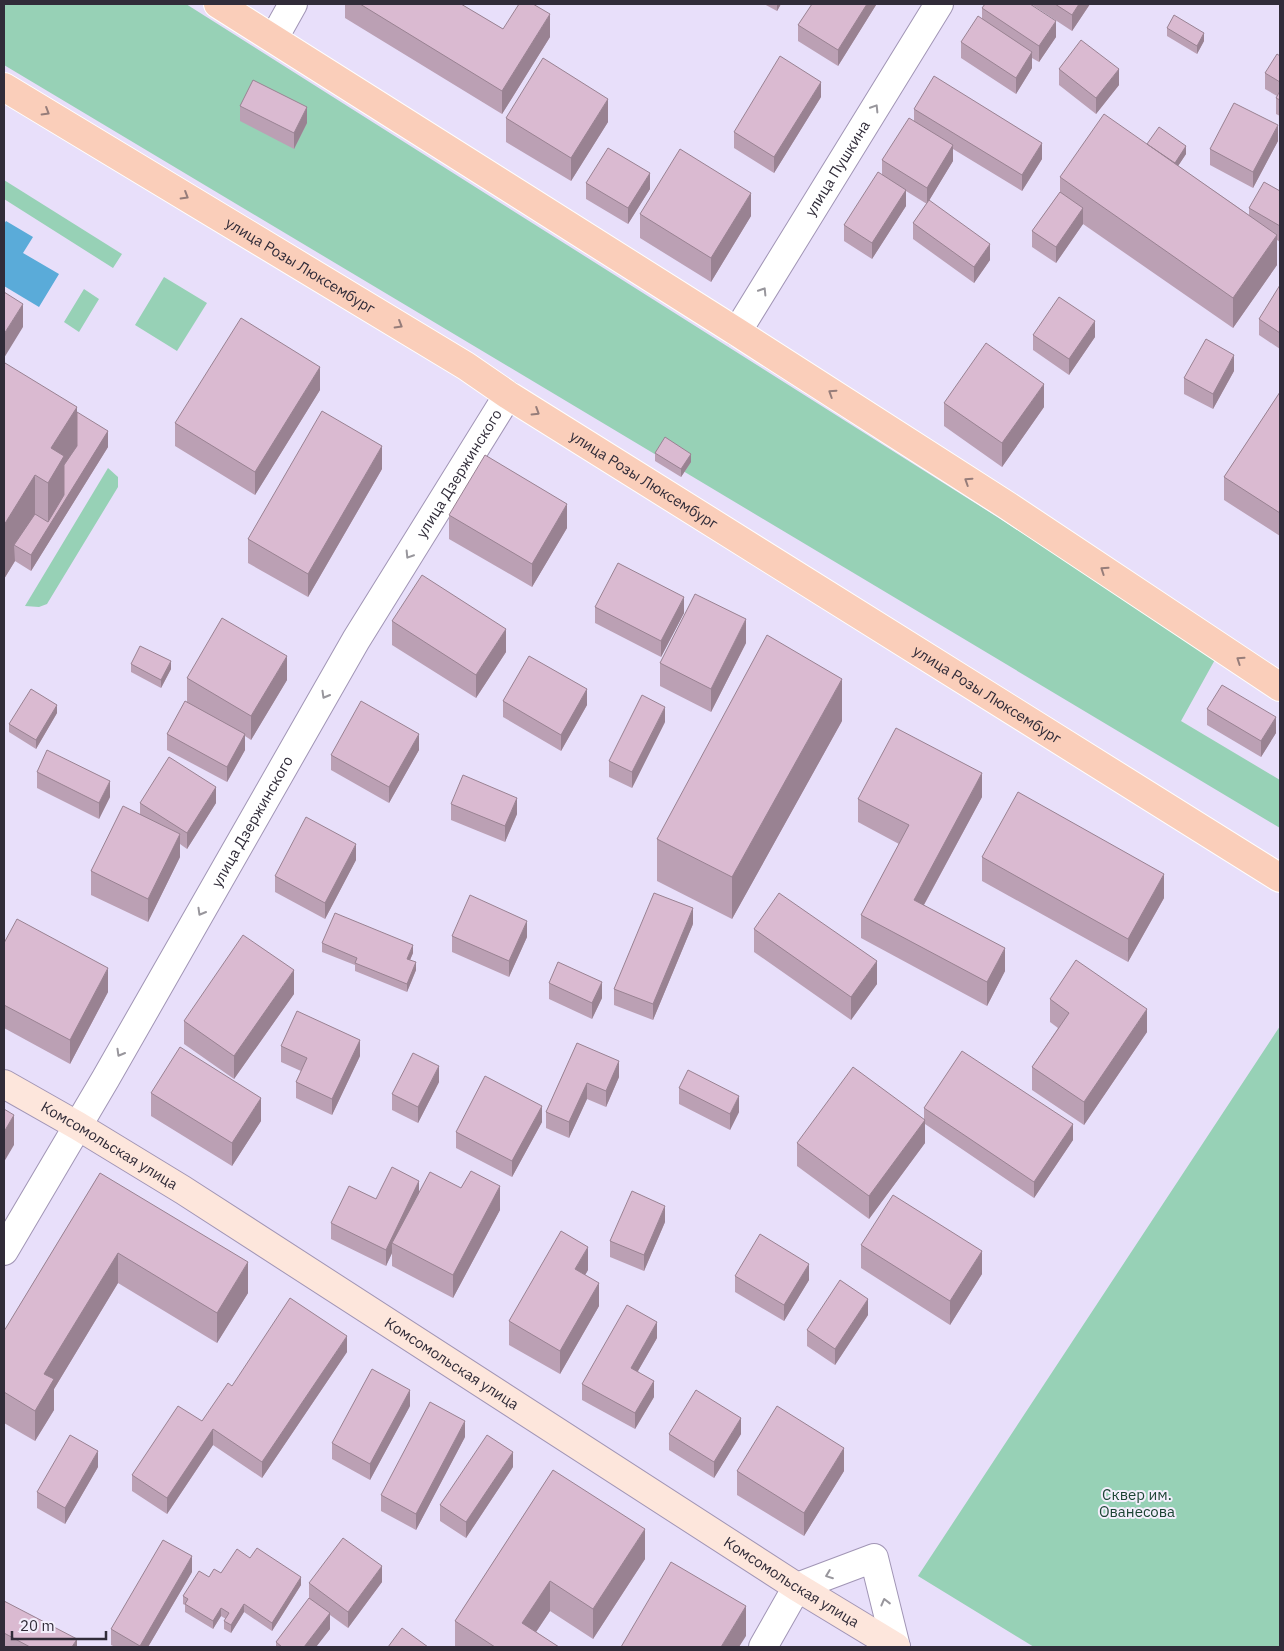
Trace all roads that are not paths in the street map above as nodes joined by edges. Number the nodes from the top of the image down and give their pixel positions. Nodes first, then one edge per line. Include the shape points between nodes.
1 (218, 4) edge
2 (293, 4) edge
3 (939, 4) edge
4 (274, 38) junction
5 (4, 87) edge
6 (737, 332) junction
7 (508, 395) junction
8 (1280, 687) edge
9 (1280, 878) edge
10 (4, 1084) edge
11 (78, 1126) junction
12 (4, 1252) edge
13 (797, 1588) junction
14 (763, 1647) edge
15 (896, 1647) edge

1 - 4 main road
2 - 4 street
6 -> 3 street, улица Пушкина
4 - 6 main road
5 -> 7 main road, улица Розы Люксембург via 466,366
8 -> 6 main road via 1005,504
7 -> 9 main road, улица Розы Люксембург
7 -> 11 street, улица Дзержинского via 356,640
10 - 11 main road, Комсомольская улица
11 - 12 street, улица Дзержинского
11 - 13 main road, Комсомольская улица via 192,1196
13 - 14 street
13 - 15 main road, Комсомольская улица
15 -> 13 street via 874,1558

